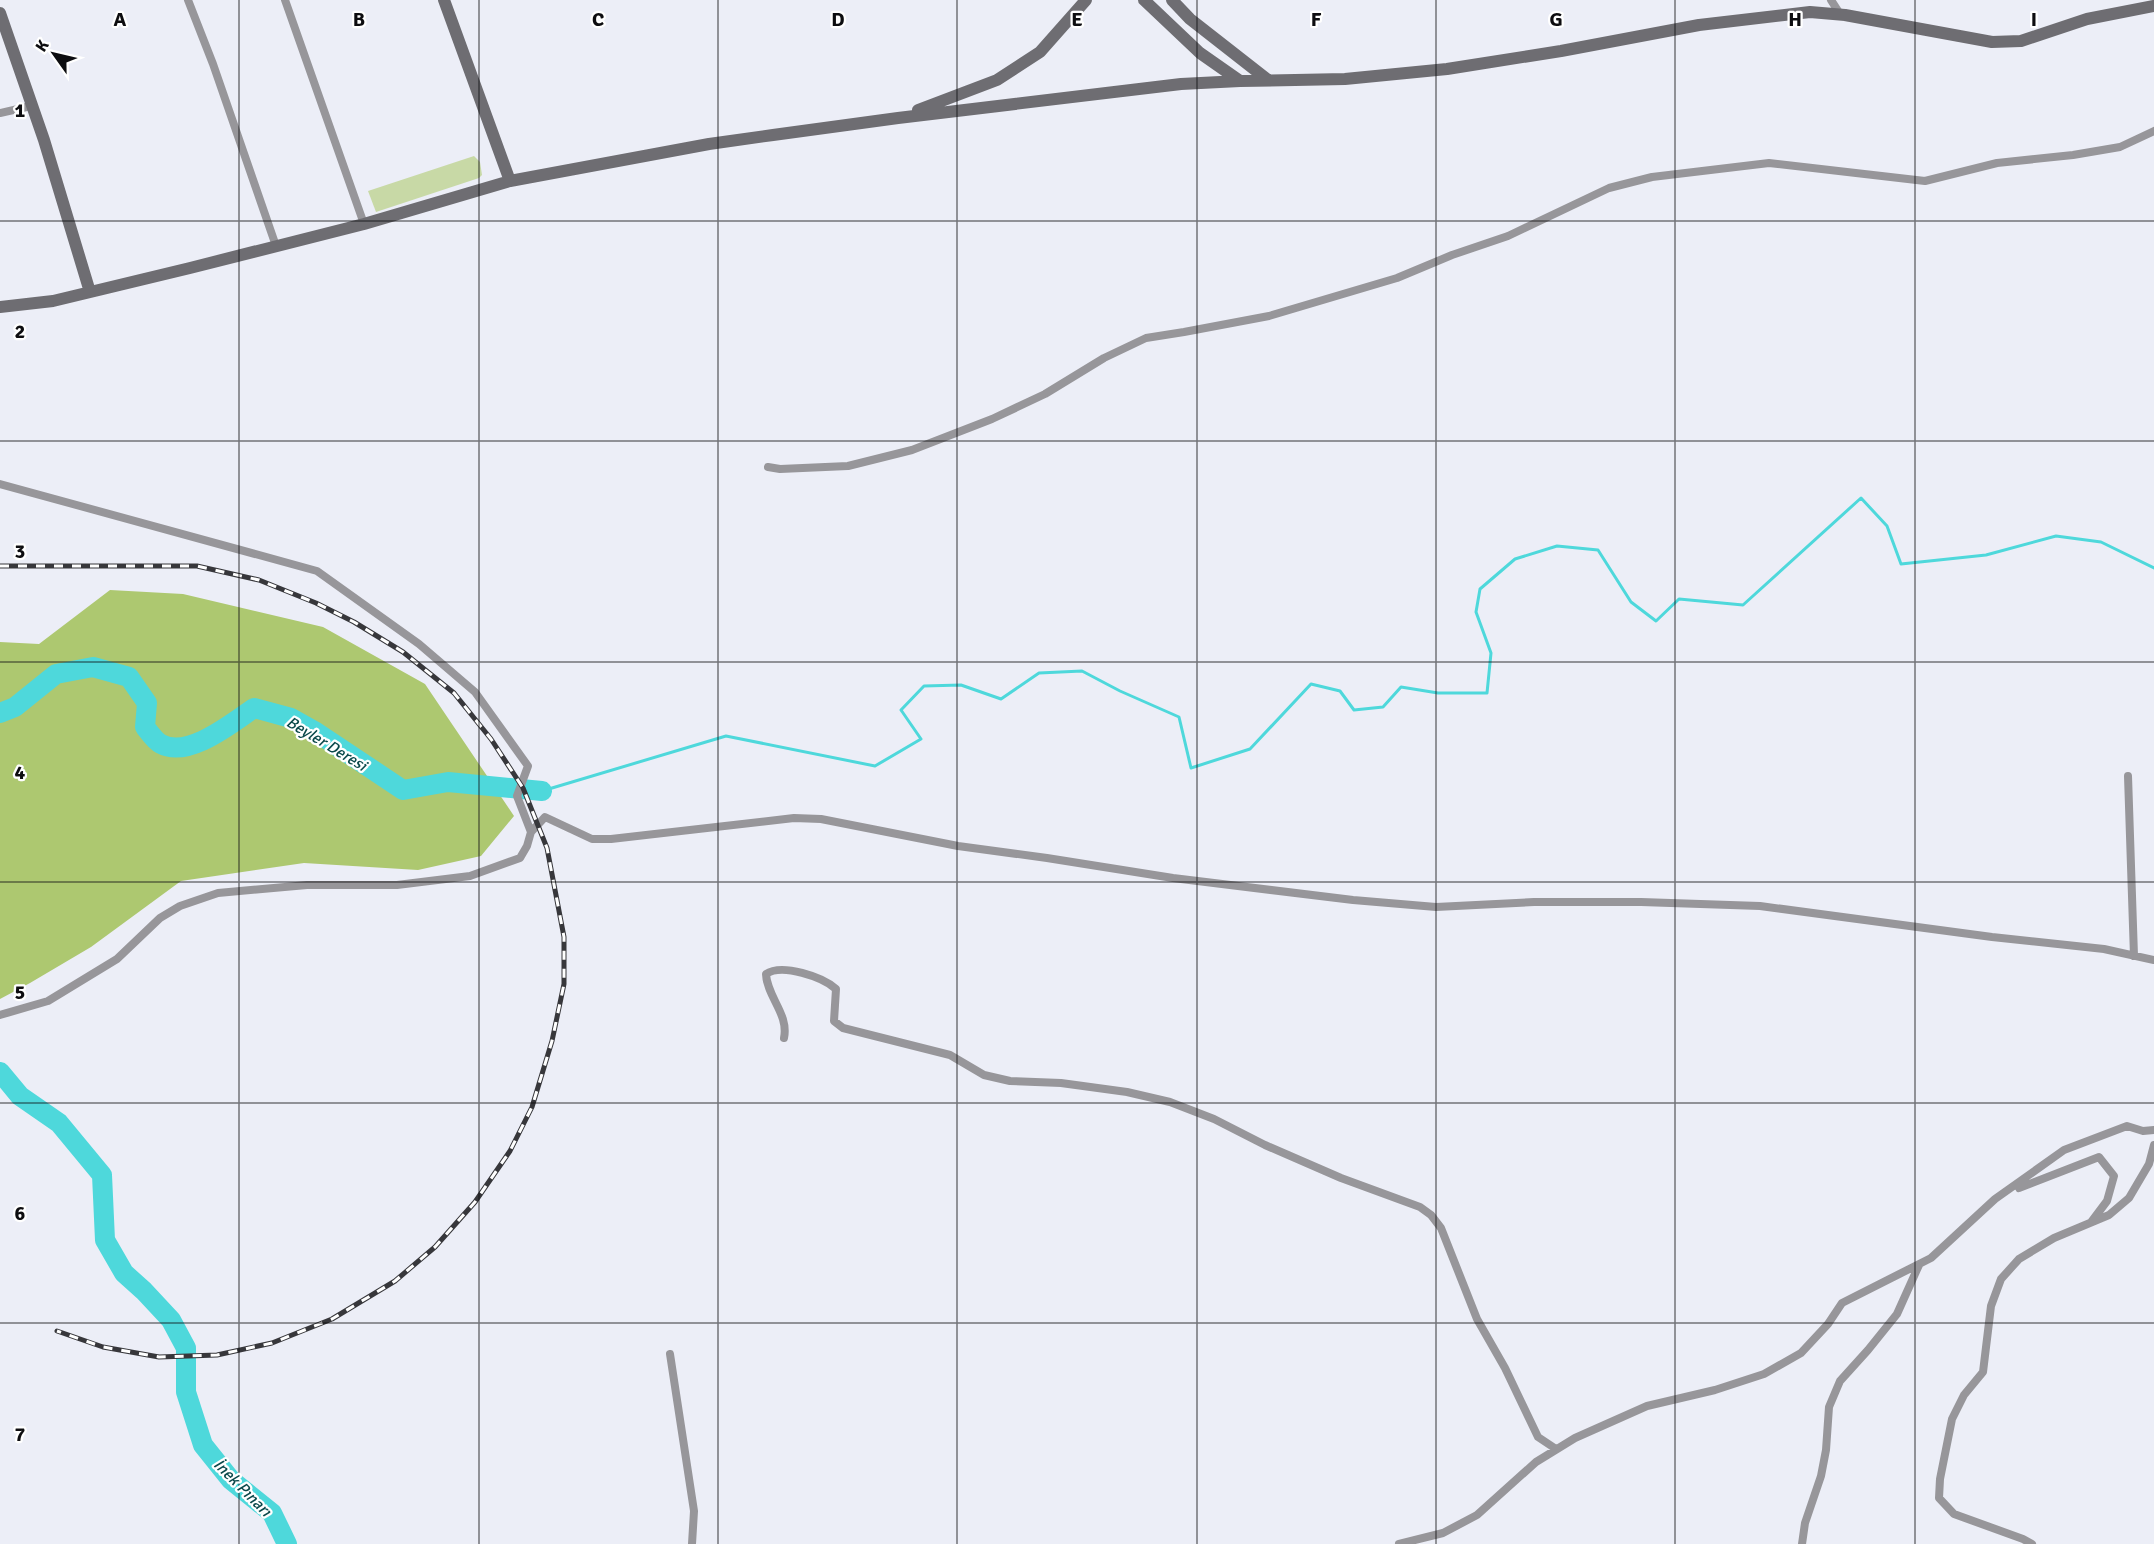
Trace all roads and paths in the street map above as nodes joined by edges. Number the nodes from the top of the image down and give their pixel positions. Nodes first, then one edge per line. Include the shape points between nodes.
1 (188, 0) edge
2 (285, 0) edge
3 (444, 0) edge
4 (1086, 0) edge
5 (1144, 0) edge
6 (1172, 0) edge
7 (1831, 0) edge
8 (2154, 6) edge
9 (0, 13) edge
10 (1840, 14) junction
11 (1268, 80) junction
12 (1240, 81) junction
13 (32, 105) junction
14 (0, 113) edge
15 (898, 118) junction
16 (2154, 131) edge
17 (510, 181) junction
18 (364, 224) junction
19 (276, 246) junction
20 (90, 292) junction
21 (0, 307) edge
22 (768, 467) dead end
23 (0, 484) edge
24 (2128, 776) dead end
25 (531, 832) junction
26 (2134, 956) junction
27 (2154, 960) edge
28 (0, 1015) edge
29 (784, 1038) dead end
30 (2154, 1130) edge
31 (2154, 1145) edge
32 (2007, 1192) junction
33 (2091, 1222) junction
34 (1919, 1265) junction
35 (670, 1354) dead end
36 (1556, 1449) junction
37 (692, 1544) edge
38 (1399, 1544) edge
39 (1802, 1544) edge
40 (2032, 1544) edge

1 - 19 street
2 - 18 street
3 - 17 main road
4 - 15 main road via 1040,52 997,80
5 - 12 main road via 1200,53
6 - 11 main road
7 - 10 street
8 - 10 main road via 2087,19 2021,41 1992,42
9 - 13 main road
10 - 11 main road via 1810,12 1699,24 1447,69 1345,79
11 - 12 main road
12 - 15 main road via 1170,85
13 - 14 street
13 - 20 main road
15 - 17 main road via 709,144
16 - 22 street via 2120,147 1997,163 1925,181 1769,163 1652,177 1609,188 1508,236 1396,278 1269,316 1146,338 1104,358 1046,394 912,450 848,466
17 - 18 main road
18 - 19 main road
19 - 20 main road
20 - 21 main road
23 - 25 street via 317,571 419,644 475,692 528,766 517,796
24 - 26 street
25 - 26 street via 545,817 592,839 794,818 821,819 958,846 1353,900 1436,907 1534,902 1760,906
25 - 28 street via 520,858 470,876 397,885 307,885 218,893 180,906 160,918 117,959 48,1001
26 - 27 street
29 - 36 street via 787,1026 766,982 766,974 773,969 798,972 829,983 836,989 834,1021 843,1028 950,1055 984,1075 1010,1081 1061,1083 1170,1102 1341,1178 1420,1207 1441,1228 1477,1319 1538,1437
30 - 32 street via 2127,1126 2064,1150
31 - 33 street via 2149,1164 2129,1198 2109,1215
32 - 33 street via 2099,1157 2114,1176 2107,1201
32 - 34 street
33 - 40 street via 2019,1259 2001,1279 1991,1306 1983,1372 1964,1395 1952,1419 1940,1479 1939,1498 1954,1514
34 - 36 street via 1842,1303 1802,1353 1764,1374 1647,1406
34 - 39 street via 1897,1314 1840,1381 1832,1398 1821,1476 1805,1522
35 - 37 street via 693,1511
36 - 38 street via 1536,1461 1477,1515 1443,1533

